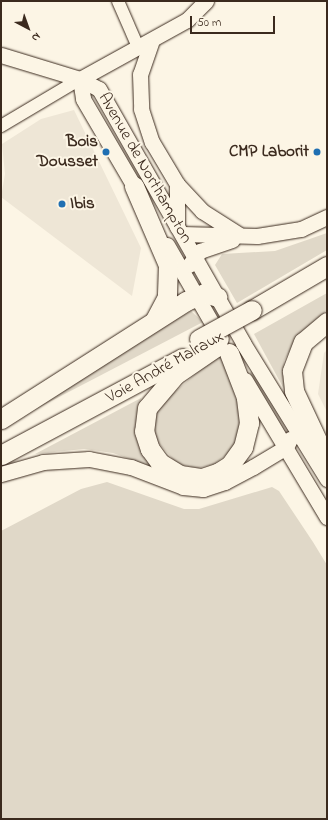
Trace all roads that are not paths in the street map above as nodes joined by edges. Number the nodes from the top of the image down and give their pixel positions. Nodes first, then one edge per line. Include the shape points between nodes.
1 (118, 1) edge
2 (206, 1) edge
3 (152, 40) junction
4 (138, 48) junction
5 (1, 55) edge
6 (80, 79) junction
7 (1, 126) edge
8 (177, 184) junction
9 (134, 186) junction
10 (327, 217) edge
11 (180, 230) junction
12 (244, 237) junction
13 (194, 256) junction
14 (327, 266) edge
15 (184, 275) junction
16 (327, 275) edge
17 (196, 296) junction
18 (217, 297) junction
19 (254, 314) junction
20 (153, 322) junction
21 (327, 322) edge
22 (211, 346) junction
23 (1, 419) edge
24 (296, 425) junction
25 (1, 444) edge
26 (286, 447) junction
27 (1, 455) edge
28 (327, 461) edge
29 (1, 474) edge
30 (327, 479) edge
31 (327, 517) edge

1 - 4 street
2 - 3 street via 187,20
3 - 4 street
3 - 8 street via 140,74 141,109 152,142
4 - 6 street
5 - 6 street
6 - 7 street
6 - 9 street, Avenue de Northampton via 83,98
6 - 11 street, Avenue de Northampton via 98,89
8 - 11 street
8 - 12 street via 215,222
9 - 15 street, Avenue de Northampton
9 - 20 main road via 162,252 170,280 165,306
10 - 12 street via 301,229
11 - 12 street
11 - 13 street, Avenue de Northampton
12 - 13 street via 218,243
13 - 15 street
13 - 18 street, Avenue de Northampton
14 - 19 main road, Voie André Malraux
15 - 17 street, Avenue de Northampton
16 - 19 main road, Voie André Malraux
17 - 18 main road via 205,293
17 - 20 main road
17 - 22 street, Avenue de Northampton
18 - 24 street, Avenue de Northampton
19 - 22 main road, Voie André Malraux, bridge
20 - 23 main road
21 - 28 main road via 303,342 292,372 294,391
22 - 22 main road via 246,396 248,423 239,456 219,472 190,477 169,469 155,456 147,442 145,416 158,391
22 - 25 main road, Voie André Malraux
22 - 26 street, Avenue de Northampton
22 - 27 main road, Voie André Malraux
24 - 26 street
24 - 30 street, Avenue de Northampton
26 - 29 street via 225,482 203,489 183,487 131,467 89,459 43,462
26 - 31 street, Avenue de Northampton

